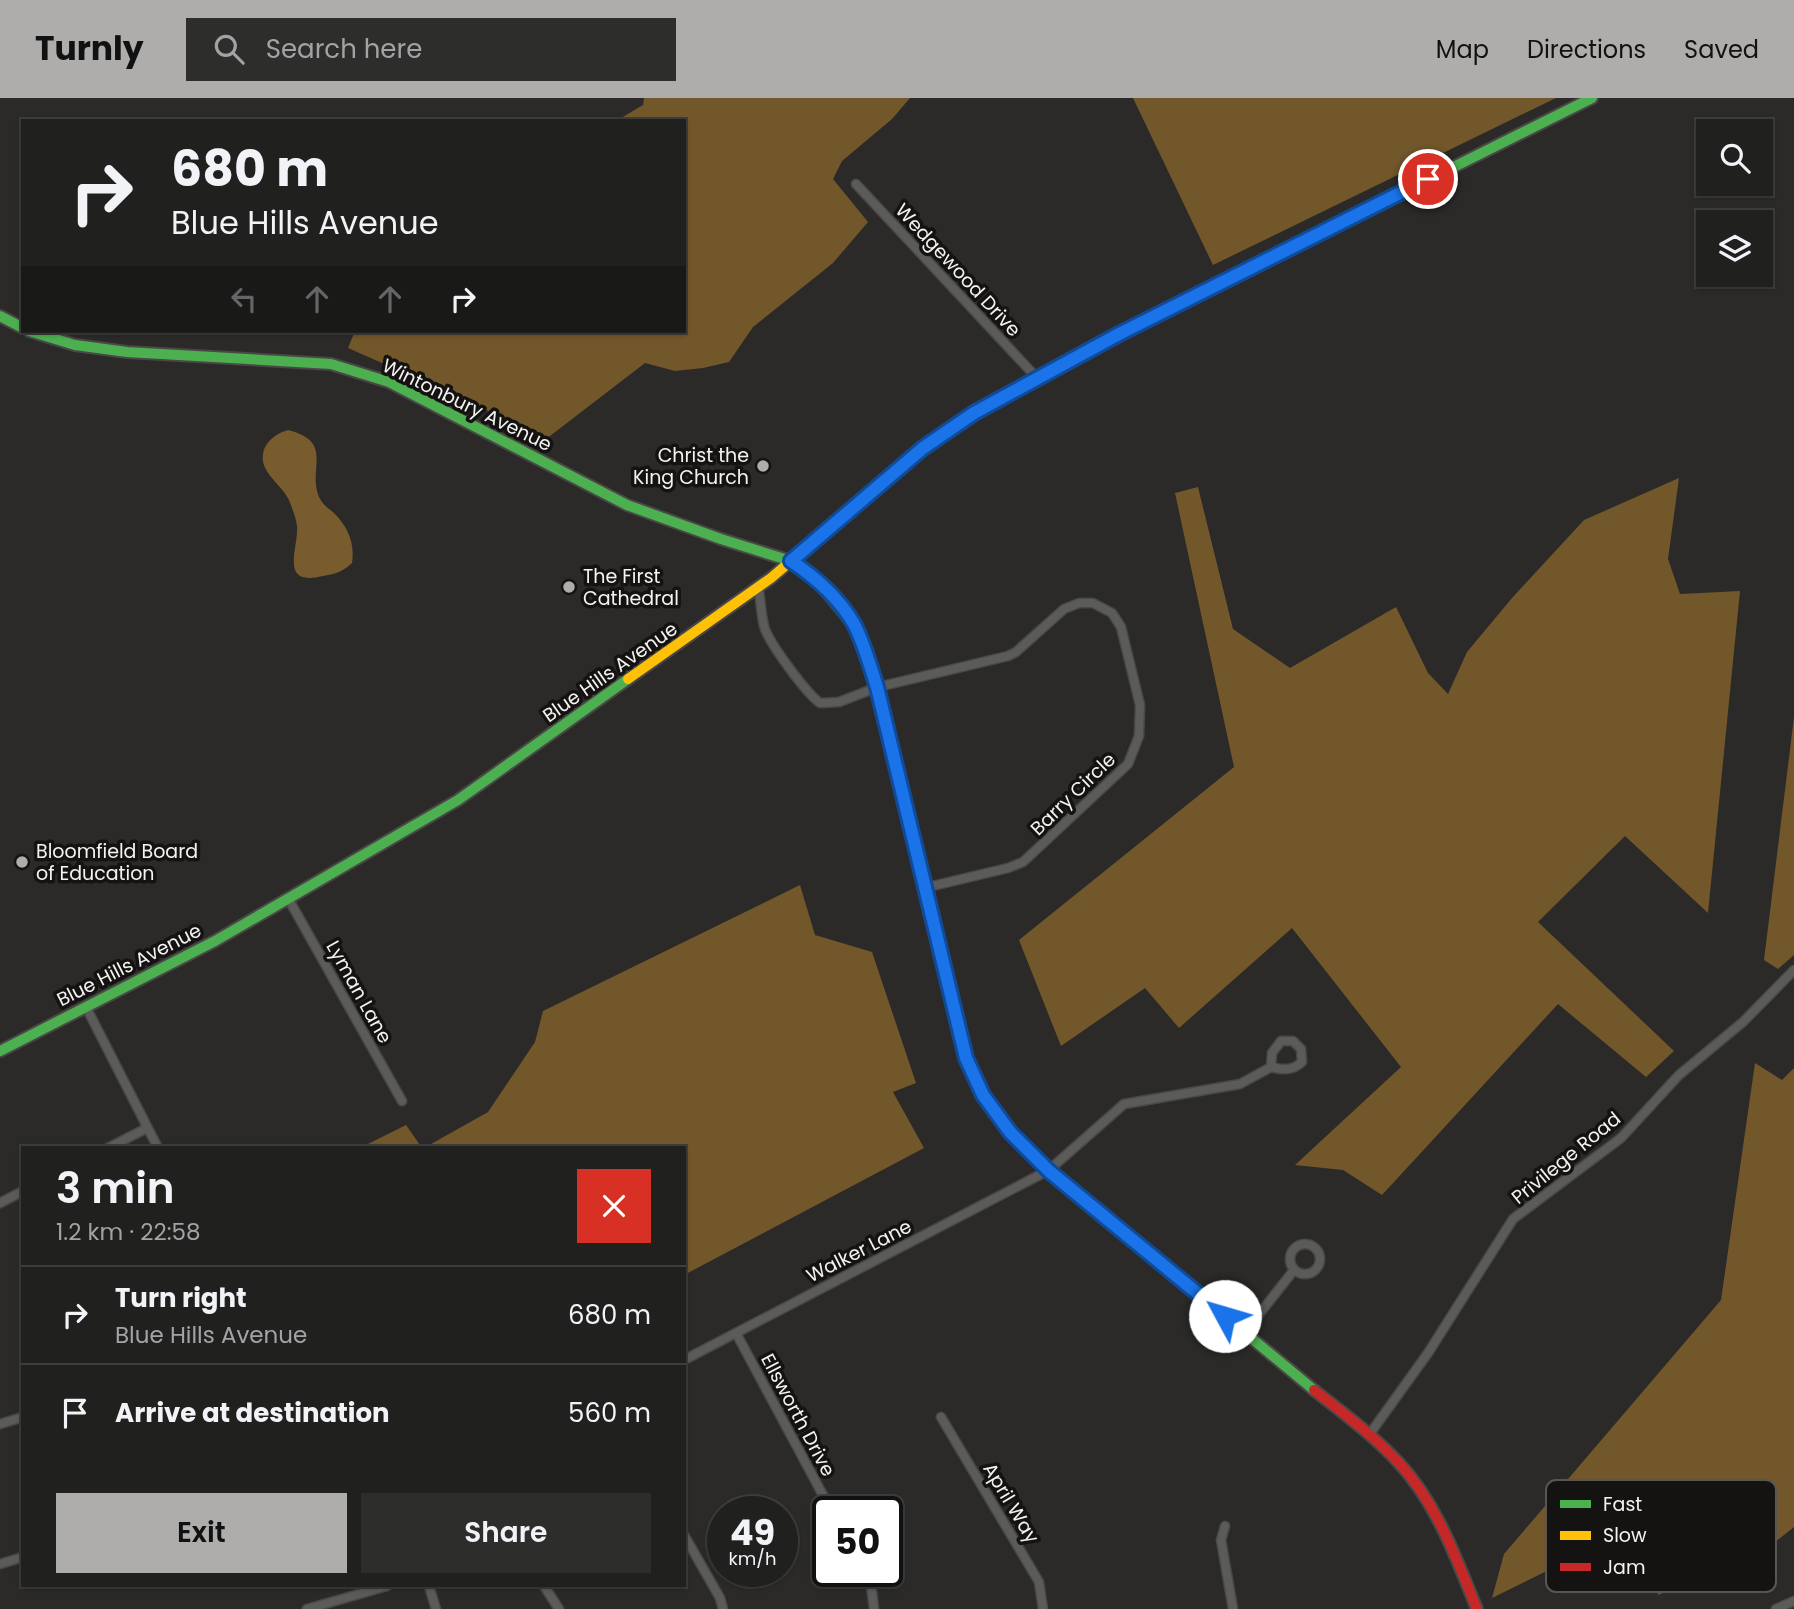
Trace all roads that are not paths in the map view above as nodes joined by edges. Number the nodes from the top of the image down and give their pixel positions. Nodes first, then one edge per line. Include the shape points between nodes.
1 (1592, 98) edge
2 (856, 184) dead end
3 (0, 316) edge
4 (21, 327) edge
5 (36, 333) edge
6 (1037, 377) junction
7 (791, 561) junction
8 (758, 587) junction
9 (877, 687) junction
10 (924, 888) junction
11 (289, 900) junction
12 (1794, 970) edge
13 (86, 1007) junction
14 (0, 1051) edge
15 (1271, 1067) junction
16 (402, 1101) dead end
17 (147, 1128) junction
18 (112, 1146) edge
19 (157, 1146) edge
20 (1049, 1171) junction
21 (21, 1192) edge
22 (0, 1202) edge
23 (1294, 1270) dead end
24 (1245, 1332) junction
25 (736, 1333) junction
26 (686, 1359) edge
27 (942, 1417) dead end
28 (21, 1418) edge
29 (0, 1424) edge
30 (1369, 1435) junction
31 (823, 1496) edge
32 (1225, 1526) dead end
33 (686, 1538) edge
34 (21, 1558) edge
35 (0, 1564) edge
36 (384, 1587) edge
37 (429, 1587) edge
38 (545, 1587) edge
39 (871, 1587) edge
40 (1794, 1601) edge
41 (307, 1609) edge
42 (436, 1609) edge
43 (559, 1609) edge
44 (723, 1609) edge
45 (874, 1609) edge
46 (1043, 1609) edge
47 (1233, 1609) edge
48 (1477, 1609) edge
49 (1776, 1609) edge

1 - 6 main road, Blue Hills Avenue
2 - 6 street, Wedgewood Drive
3 - 4 main road
5 - 7 main road, Wintonbury Avenue via 75,345 127,352 331,365 390,382 627,505
6 - 7 main road, Blue Hills Avenue via 923,448
7 - 8 main road, Blue Hills Avenue
7 - 9 main road, Wintonbury Avenue via 815,577 845,611
8 - 9 street via 765,629 814,699 831,704
8 - 11 main road, Blue Hills Avenue via 458,800
9 - 10 main road, Wintonbury Avenue
9 - 10 street, Barry Circle via 1009,656 1060,611 1090,602 1107,610 1121,627 1140,705 1138,743 1128,764 1032,855 1008,868
10 - 20 main road, Wintonbury Avenue via 966,1058 983,1095 1010,1132
11 - 13 main road, Blue Hills Avenue
11 - 16 street, Lyman Lane
12 - 30 street, Privilege Road via 1743,1022 1679,1075 1621,1138 1513,1219 1428,1353
13 - 14 main road, Blue Hills Avenue
13 - 17 street
15 - 15 street via 1296,1068 1301,1049 1293,1041 1281,1041 1272,1053
15 - 20 street, Walker Lane via 1240,1084 1124,1104
17 - 18 street
17 - 19 street
20 - 24 main road, Wintonbury Avenue
20 - 25 street, Walker Lane
21 - 22 street
23 - 24 street
24 - 30 main road, Wintonbury Avenue
25 - 26 street, Walker Lane
25 - 31 street, Ellsworth Drive
27 - 46 street, April Way via 1039,1582
28 - 29 street
30 - 48 main road, Wintonbury Avenue via 1402,1465 1429,1503
32 - 47 street via 1221,1539
33 - 44 street
34 - 35 street
36 - 41 street
37 - 42 street
38 - 43 street
39 - 45 street
40 - 49 street

